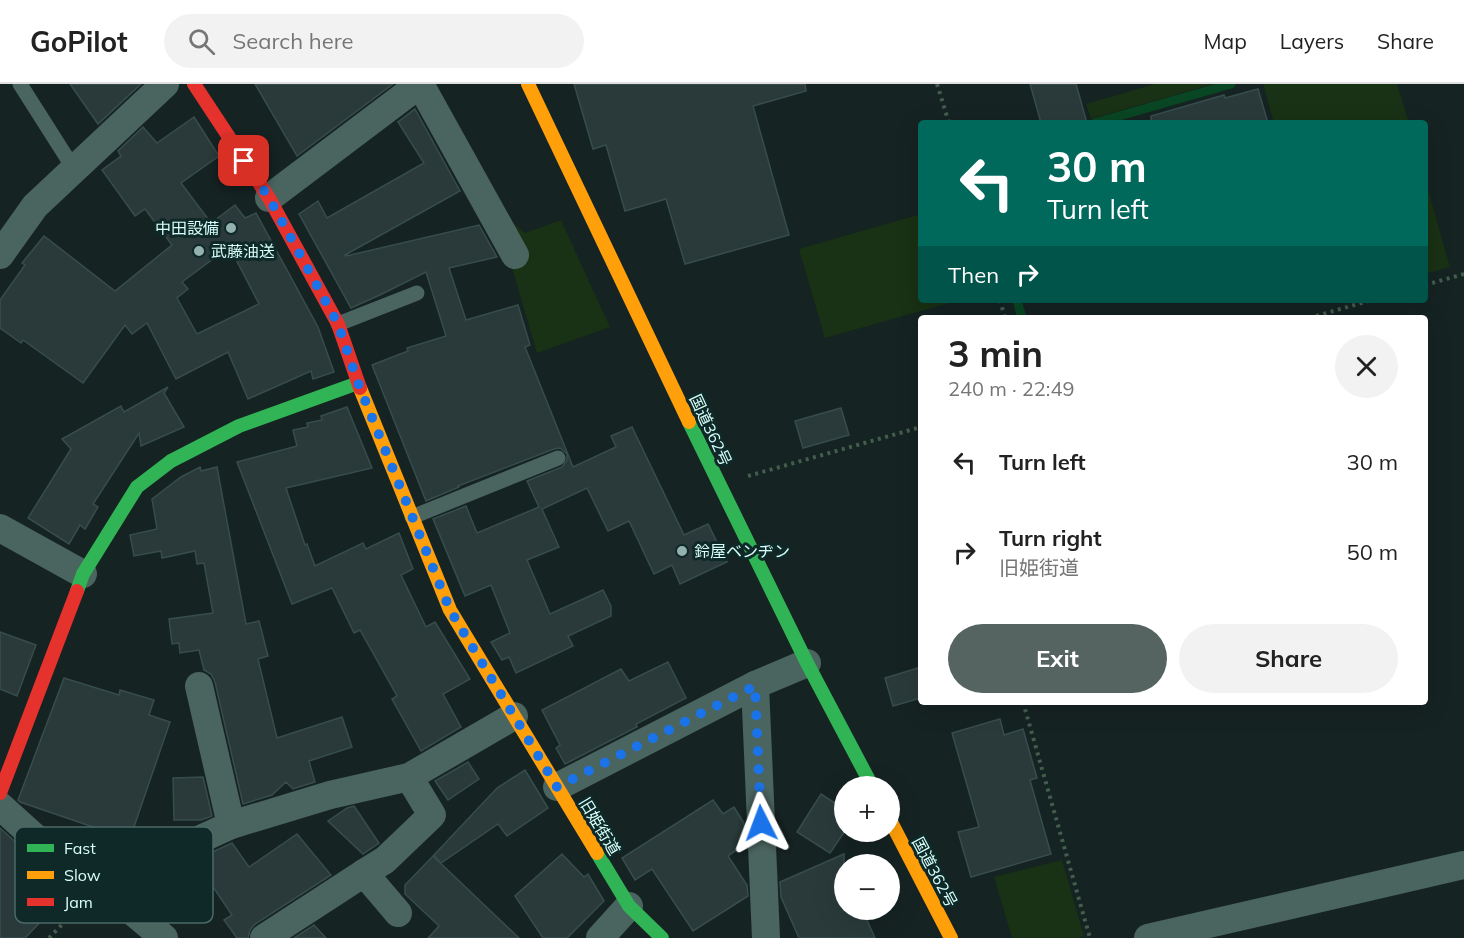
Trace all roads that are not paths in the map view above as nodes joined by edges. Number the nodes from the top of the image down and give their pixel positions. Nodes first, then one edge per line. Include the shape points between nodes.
1 (20, 84) edge
2 (165, 84) edge
3 (194, 84) edge
4 (420, 84) edge
5 (528, 84) edge
6 (74, 169) junction
7 (269, 198) junction
8 (0, 255) edge
9 (515, 255) dead end
10 (417, 293) dead end
11 (338, 324) junction
12 (358, 383) junction
13 (558, 458) dead end
14 (412, 517) junction
15 (0, 528) edge
16 (83, 574) junction
17 (807, 663) junction
18 (199, 686) dead end
19 (755, 686) junction
20 (514, 716) junction
21 (867, 776) edge
22 (409, 777) junction
23 (557, 787) junction
24 (0, 793) edge
25 (0, 807) edge
26 (231, 825) junction
27 (22, 827) edge
28 (213, 833) edge
29 (900, 839) edge
30 (1464, 865) edge
31 (364, 873) junction
32 (629, 906) junction
33 (398, 913) dead end
34 (146, 923) edge
35 (164, 938) edge
36 (264, 938) edge
37 (600, 938) edge
38 (662, 938) edge
39 (766, 938) edge
40 (951, 938) edge
41 (1148, 938) edge

1 - 6 lane
2 - 6 street
3 - 7 main road, 旧姫街道
4 - 7 street
4 - 9 street
5 - 17 main road, 国道362号
6 - 8 street via 35,206
7 - 11 main road, 旧姫街道
10 - 11 lane
11 - 12 main road, 旧姫街道
12 - 14 main road, 旧姫街道
12 - 16 main road via 239,426 171,461 137,488
13 - 14 lane
14 - 20 main road, 旧姫街道 via 450,610
15 - 16 street
16 - 24 main road
17 - 19 street
17 - 21 main road, 国道362号
18 - 26 street
19 - 23 street
19 - 39 street
20 - 22 street
20 - 23 main road, 旧姫街道
22 - 26 street via 330,795
22 - 31 street via 432,815 385,860
23 - 32 main road, 旧姫街道
25 - 27 street
26 - 28 street
29 - 40 main road, 国道362号
30 - 41 street
31 - 33 street
31 - 36 street
32 - 37 street
32 - 38 main road, 旧姫街道
34 - 35 street

